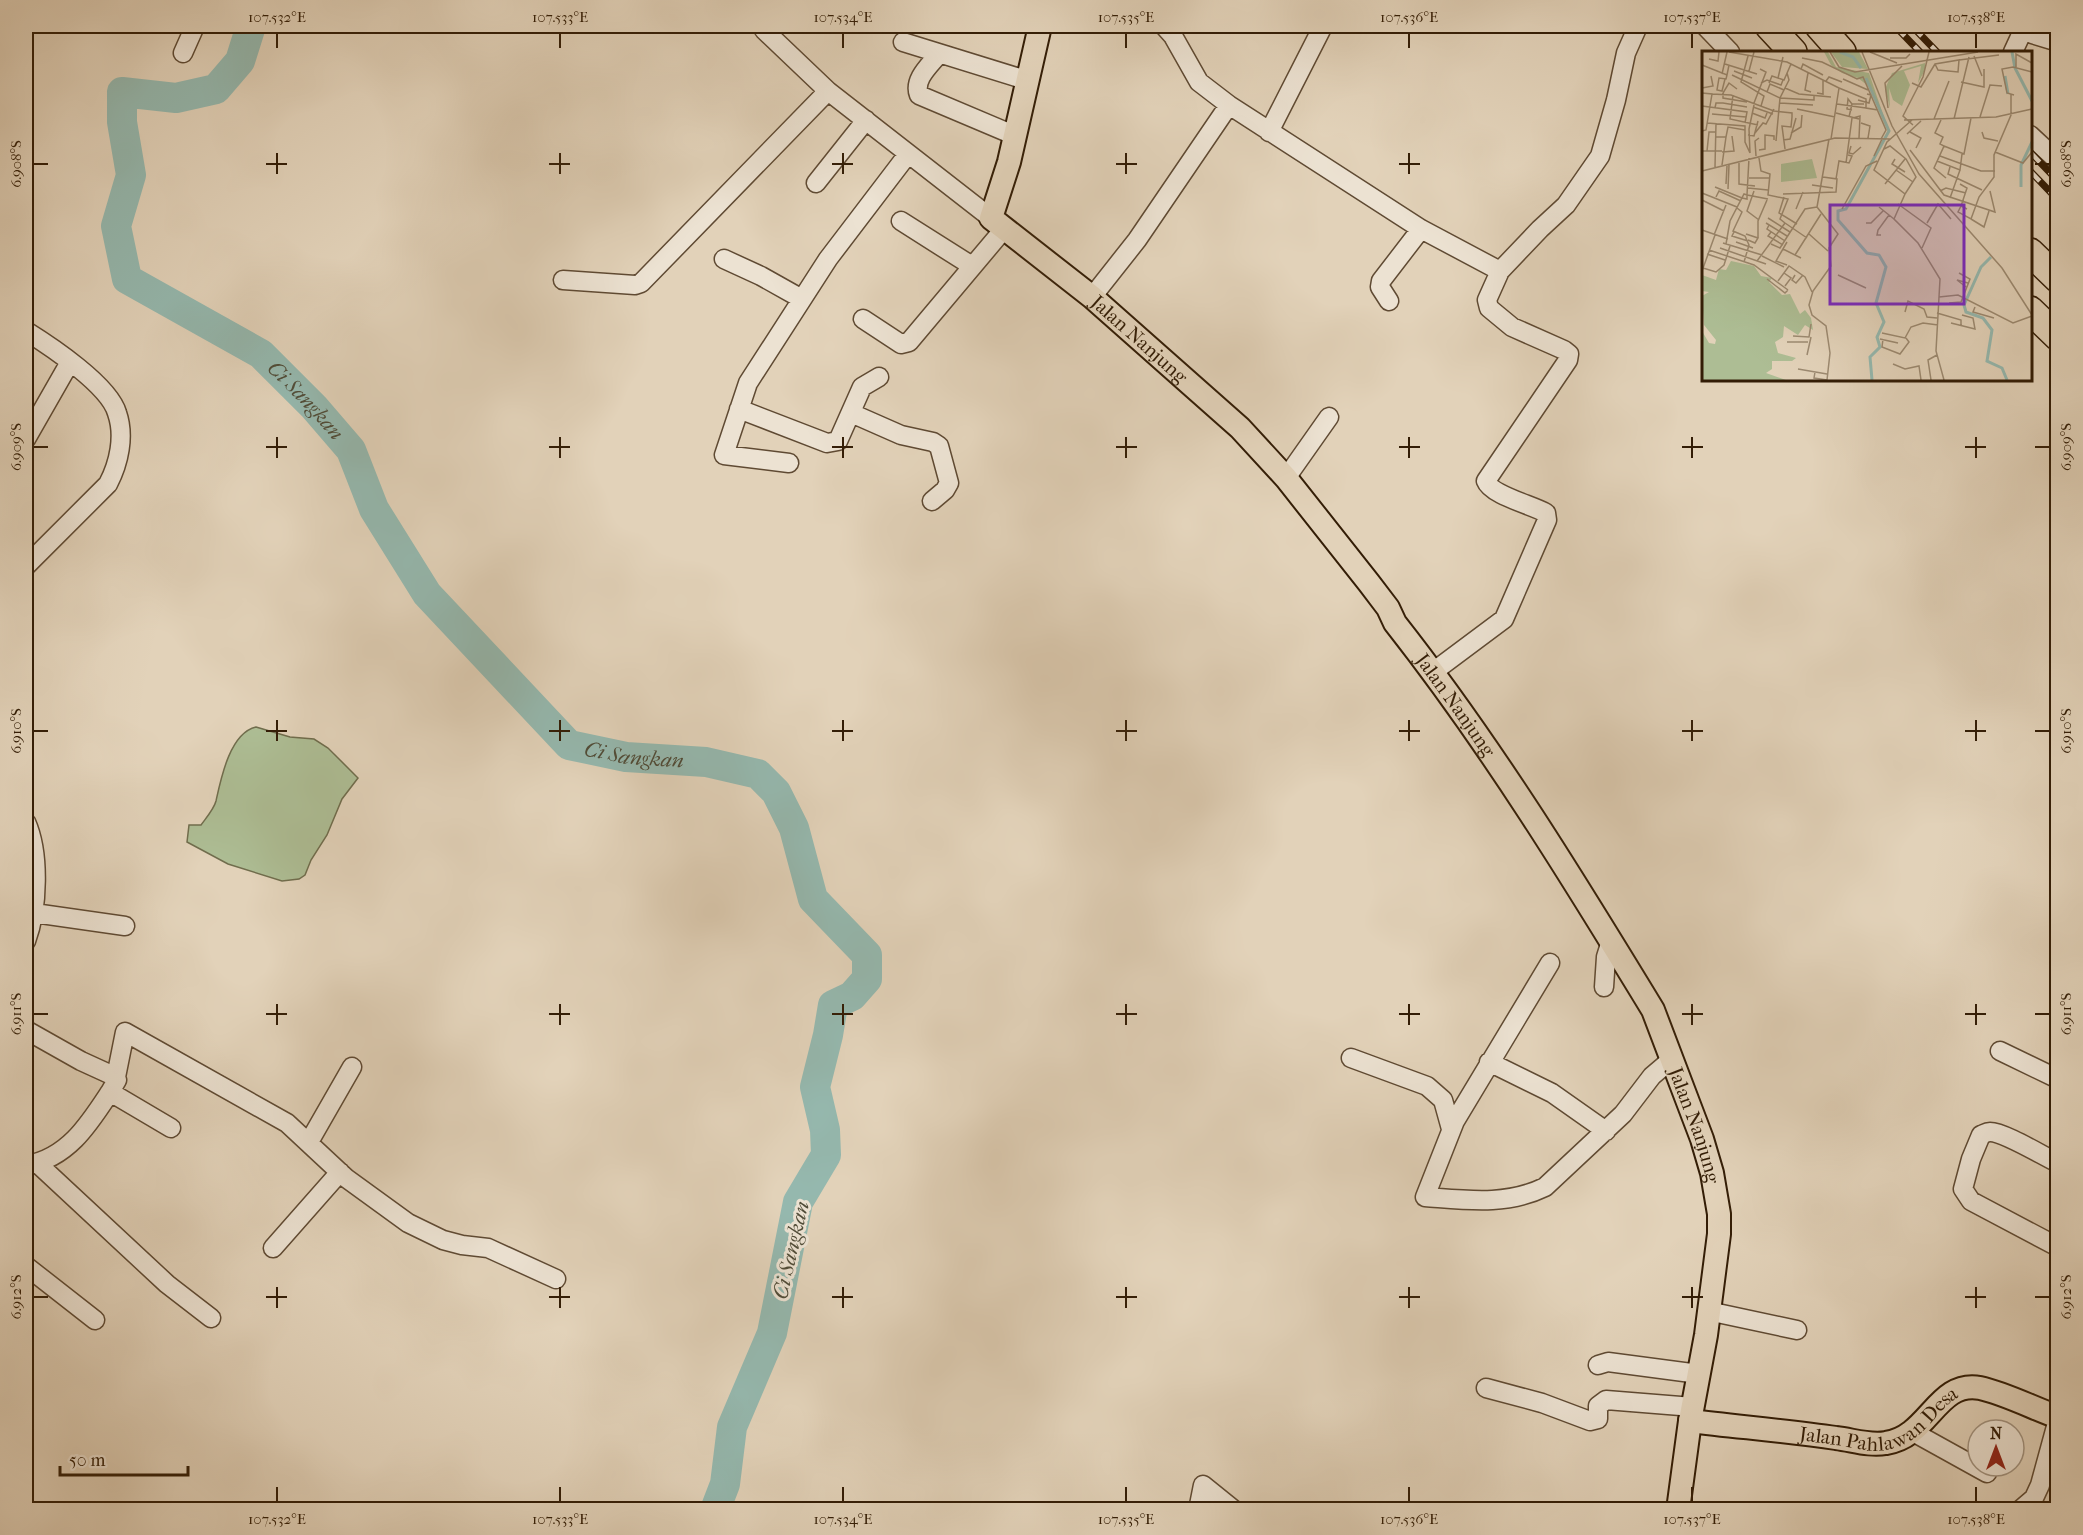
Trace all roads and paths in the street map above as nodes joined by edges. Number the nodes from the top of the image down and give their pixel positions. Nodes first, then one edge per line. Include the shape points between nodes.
1 (195, 26) edge
2 (1040, 26) edge
3 (1164, 26) edge
4 (1323, 26) edge
5 (1638, 26) edge
6 (1705, 26) edge
7 (1769, 26) edge
8 (1819, 26) edge
9 (2027, 26) edge
10 (764, 30) dead end
11 (903, 42) dead end
12 (2058, 42) edge
13 (1729, 51) edge
14 (1792, 51) edge
15 (1841, 51) edge
16 (2014, 51) edge
17 (183, 53) dead end
18 (938, 55) junction
19 (1029, 81) junction
20 (828, 91) junction
21 (1229, 105) junction
22 (866, 120) junction
23 (1269, 132) junction
24 (1016, 136) junction
25 (2032, 136) edge
26 (908, 154) junction
27 (2058, 161) edge
28 (816, 183) dead end
29 (901, 221) dead end
30 (997, 223) junction
31 (1421, 229) junction
32 (2032, 253) edge
33 (724, 259) dead end
34 (972, 266) junction
35 (1500, 271) junction
36 (2058, 279) edge
37 (563, 280) dead end
38 (1092, 297) junction
39 (802, 298) junction
40 (1389, 301) dead end
41 (2032, 311) edge
42 (863, 319) dead end
43 (26, 331) edge
44 (2058, 337) edge
45 (70, 362) junction
46 (879, 377) dead end
47 (739, 409) junction
48 (851, 413) junction
49 (1329, 417) dead end
50 (26, 439) edge
51 (789, 463) dead end
52 (1286, 478) junction
53 (932, 501) dead end
54 (26, 566) edge
55 (1433, 672) junction
56 (26, 822) edge
57 (34, 913) junction
58 (125, 926) dead end
59 (26, 940) edge
60 (1611, 941) junction
61 (1550, 963) dead end
62 (1604, 987) dead end
63 (26, 1030) edge
64 (2000, 1051) dead end
65 (1351, 1058) dead end
66 (1672, 1059) junction
67 (1489, 1062) junction
68 (352, 1067) dead end
69 (110, 1079) junction
70 (2058, 1079) edge
71 (171, 1128) dead end
72 (1452, 1129) junction
73 (1606, 1131) junction
74 (309, 1142) junction
75 (2058, 1163) edge
76 (31, 1164) edge
77 (340, 1172) junction
78 (2058, 1247) edge
79 (273, 1248) dead end
80 (26, 1266) edge
81 (556, 1279) dead end
82 (1708, 1311) junction
83 (211, 1318) dead end
84 (95, 1320) dead end
85 (1797, 1330) dead end
86 (1598, 1365) dead end
87 (1699, 1374) junction
88 (1486, 1388) dead end
89 (1692, 1414) junction
90 (2058, 1418) edge
91 (1913, 1432) junction
92 (1966, 1461) edge
93 (1198, 1509) edge
94 (1233, 1509) edge
95 (1678, 1509) edge
96 (2020, 1509) edge

1 - 17 street
2 - 19 main road
3 - 21 street via 1199,82
4 - 23 street
5 - 35 street via 1626,53 1600,156 1566,205
6 - 13 street
7 - 14 highway
8 - 15 highway
9 - 12 street via 2032,34
9 - 16 street
10 - 20 street
11 - 18 street
18 - 19 street
18 - 24 street via 919,80 919,95
19 - 24 main road
20 - 22 street
20 - 37 street via 641,283
21 - 23 street
21 - 38 street via 1137,240
22 - 26 street
22 - 28 street
23 - 31 street
24 - 30 main road
25 - 27 street
26 - 30 street
26 - 39 street
29 - 34 street
30 - 34 street
30 - 38 main road, Jalan Nanjung
31 - 35 street
31 - 40 street via 1381,281 1380,288
32 - 36 highway
33 - 39 street
34 - 42 street via 905,345
35 - 55 street via 1487,300 1489,308 1512,327 1564,350 1569,356 1486,481 1497,492 1546,513 1547,520 1504,619
38 - 52 main road, Jalan Nanjung via 1240,428
39 - 47 street via 747,383
41 - 44 highway
43 - 45 street
45 - 50 street
45 - 54 street via 101,390 117,412 119,456 108,484
46 - 48 street via 862,387
47 - 48 street via 827,443 838,441
47 - 51 street via 724,455
48 - 53 street via 901,435 939,446 949,483
49 - 52 street
52 - 55 main road, Jalan Nanjung
55 - 60 main road, Jalan Nanjung
56 - 57 street via 35,868
57 - 58 street
57 - 59 street
60 - 62 street
60 - 66 main road, Jalan Nanjung via 1653,1010
61 - 67 street
63 - 69 street
64 - 70 street
65 - 72 street via 1426,1086 1443,1100
66 - 73 street via 1652,1076
66 - 82 main road, Jalan Nanjung via 1702,1139 1719,1214
67 - 72 street
67 - 73 street via 1552,1093
68 - 74 street
69 - 71 street
69 - 74 street via 124,1032 273,1114
69 - 76 street via 74,1142 52,1157
72 - 73 street via 1425,1197 1500,1201 1545,1188
74 - 77 street
75 - 78 street via 2004,1136 1987,1133 1981,1135 1963,1189 1971,1201
76 - 83 street
77 - 79 street
77 - 81 street via 408,1223 443,1240 488,1248
80 - 84 street
82 - 85 street
82 - 87 main road, Jalan Nanjung
86 - 87 street via 1608,1362
87 - 89 main road, Jalan Nanjung
88 - 89 street via 1542,1402 1590,1421 1598,1419 1598,1406 1606,1400
89 - 91 main road, Jalan Pahlawan Desa via 1870,1444 1895,1441
89 - 95 main road, Jalan Nanjung
90 - 91 main road, Jalan Pahlawan Desa via 1987,1390 1971,1388 1943,1398
90 - 96 street via 2040,1485 2034,1498
91 - 92 street
93 - 94 street via 1203,1485

